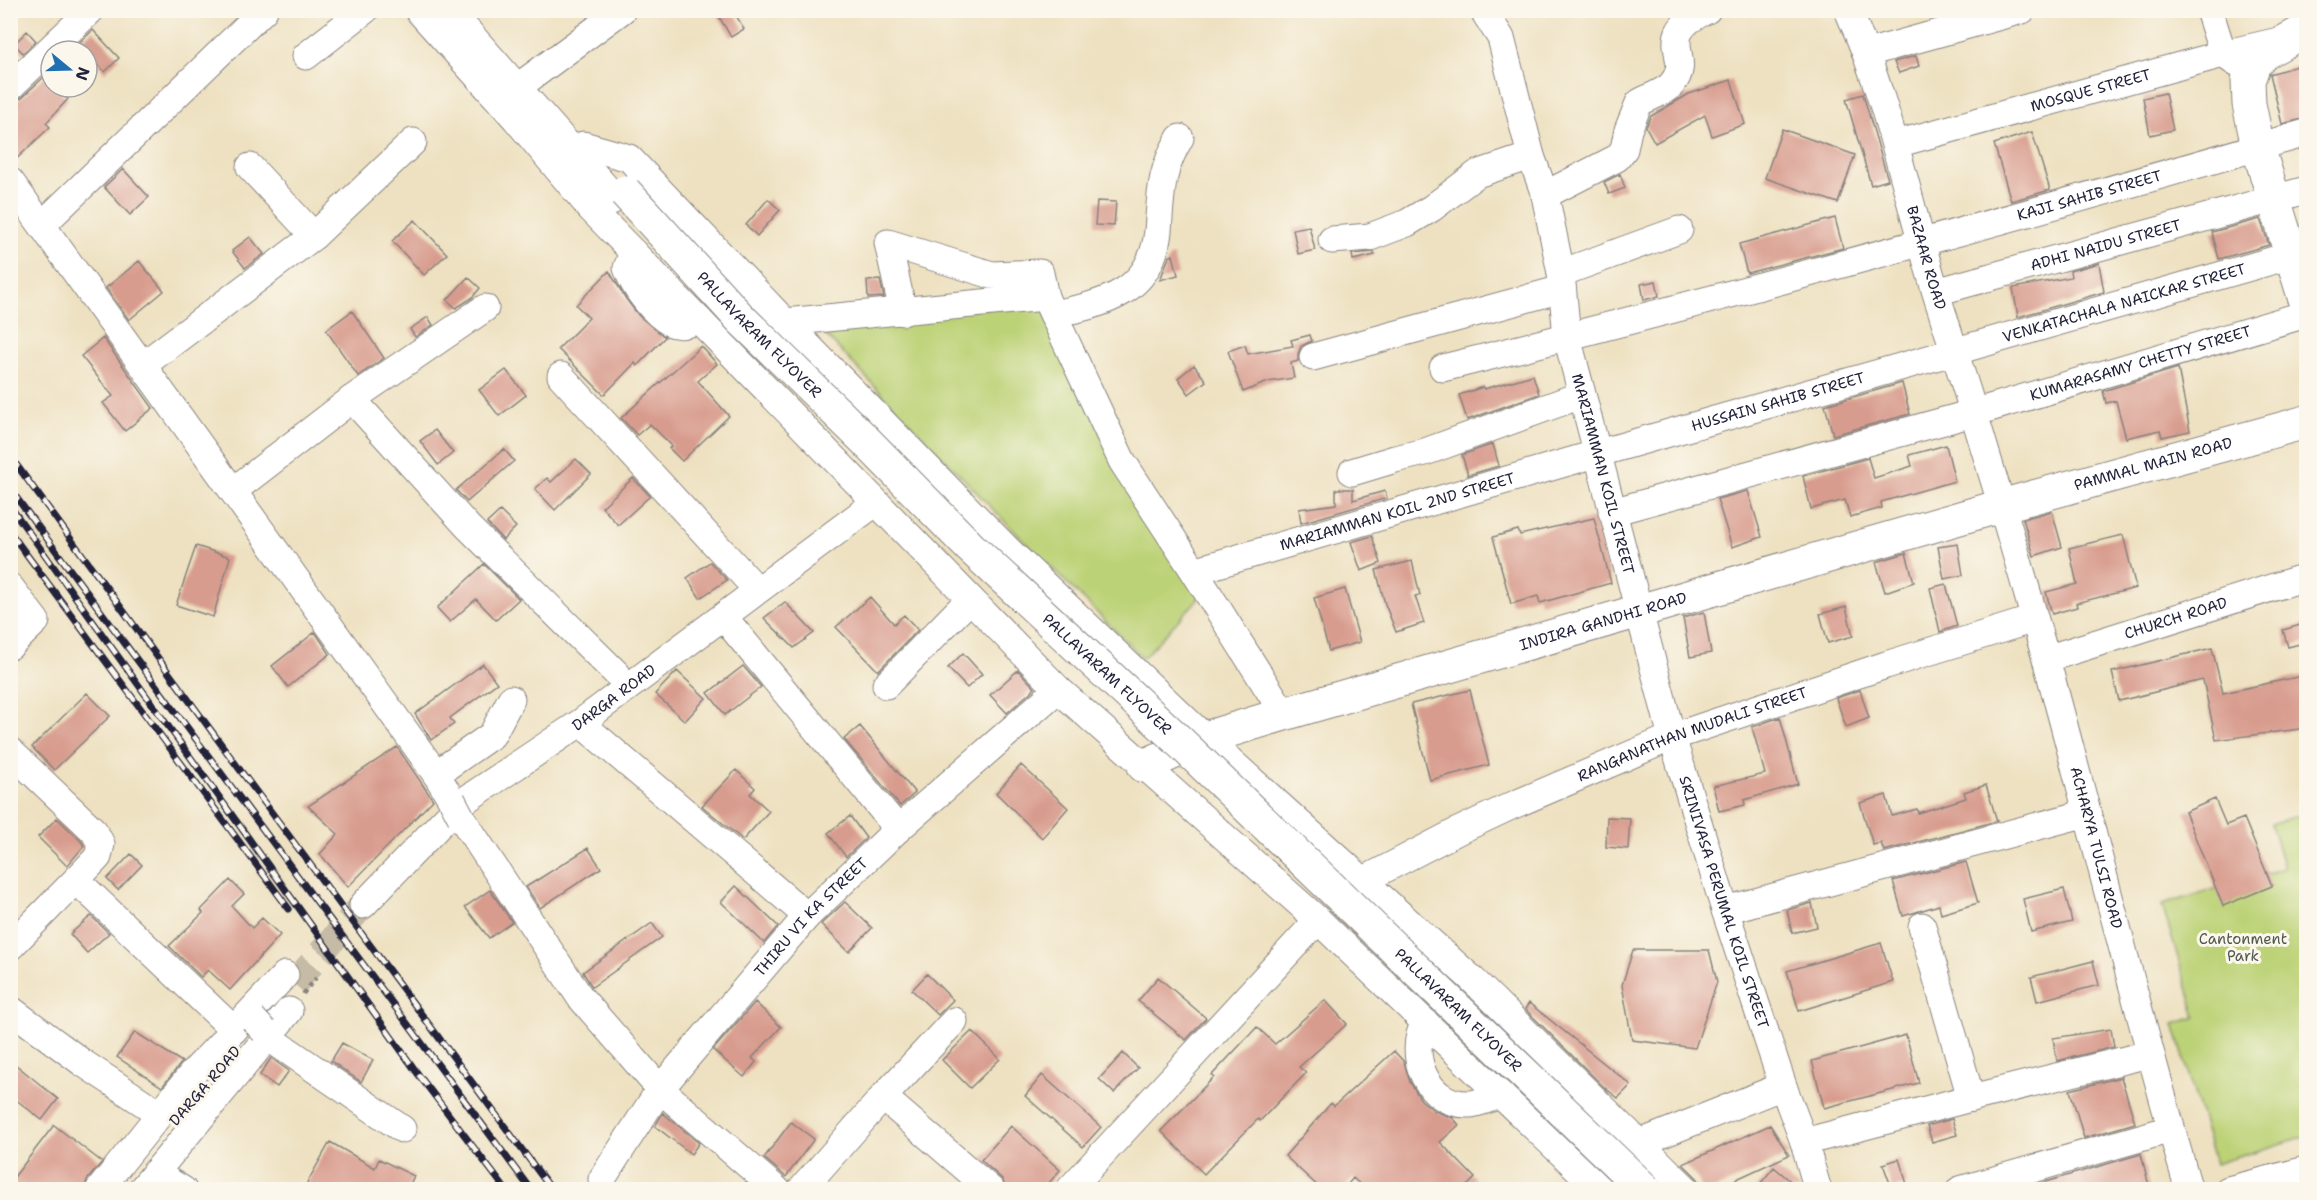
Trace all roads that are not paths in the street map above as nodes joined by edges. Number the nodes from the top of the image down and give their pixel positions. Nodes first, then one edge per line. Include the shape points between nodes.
1 (91, 10) edge
2 (264, 10) edge
3 (365, 10) edge
4 (418, 10) edge
5 (445, 10) edge
6 (462, 10) edge
7 (622, 10) edge
8 (1483, 10) edge
9 (1707, 10) edge
10 (1848, 10) edge
11 (2022, 10) edge
12 (2209, 10) edge
13 (1677, 18) edge
14 (2297, 35) edge
15 (1868, 53) junction
16 (2223, 54) junction
17 (306, 56) dead end
18 (2248, 81) junction
19 (522, 84) junction
20 (10, 87) edge
21 (2307, 133) edge
22 (1180, 138) dead end
23 (413, 142) dead end
24 (1896, 144) junction
25 (2258, 147) junction
26 (578, 151) junction
27 (1531, 156) junction
28 (250, 167) dead end
29 (10, 180) edge
30 (2307, 190) edge
31 (618, 195) junction
32 (1545, 195) junction
33 (2274, 199) junction
34 (43, 224) junction
35 (1678, 231) dead end
36 (314, 236) junction
37 (1332, 240) dead end
38 (1920, 242) junction
39 (2299, 254) edge
40 (1561, 281) junction
41 (1936, 292) junction
42 (2307, 303) edge
43 (1049, 306) junction
44 (485, 308) dead end
45 (903, 312) junction
46 (2307, 314) edge
47 (785, 322) junction
48 (1567, 337) junction
49 (1955, 352) junction
50 (1313, 357) dead end
51 (143, 365) junction
52 (1443, 368) dead end
53 (561, 376) dead end
54 (1581, 395) junction
55 (352, 399) junction
56 (1973, 413) junction
57 (2307, 422) edge
58 (1599, 453) junction
59 (1352, 472) dead end
60 (233, 491) junction
61 (875, 503) junction
62 (2001, 506) junction
63 (1612, 512) junction
64 (1194, 571) junction
65 (2307, 577) edge
66 (762, 580) junction
67 (10, 587) edge
68 (970, 599) junction
69 (1640, 611) junction
70 (2034, 619) junction
71 (731, 627) junction
72 (10, 646) edge
73 (2046, 659) junction
74 (617, 674) junction
75 (886, 685) dead end
76 (1058, 689) junction
77 (511, 699) dead end
78 (1284, 714) junction
79 (590, 731) junction
80 (1672, 737) junction
81 (1205, 738) junction
82 (502, 743) junction
83 (10, 752) edge
84 (1144, 766) junction
85 (452, 801) junction
86 (2087, 813) junction
87 (897, 829) junction
88 (76, 880) junction
89 (1362, 881) junction
90 (393, 891) dead end
91 (1725, 910) junction
92 (807, 916) junction
93 (1318, 920) junction
94 (1922, 926) dead end
95 (10, 947) edge
96 (289, 1011) tunnel mouth
97 (12, 1013) edge
98 (954, 1021) dead end
99 (1425, 1022) junction
100 (254, 1026) junction
101 (2150, 1054) junction
102 (1783, 1086) junction
103 (660, 1089) junction
104 (1501, 1095) junction
105 (884, 1097) junction
106 (1971, 1098) junction
107 (160, 1114) junction
108 (402, 1129) dead end
109 (2171, 1129) junction
110 (1804, 1142) junction
111 (1640, 1143) junction
112 (2307, 1170) edge
113 (602, 1179) dead end
114 (148, 1181) edge
115 (1600, 1189) edge
116 (99, 1190) edge
117 (117, 1190) edge
118 (183, 1190) edge
119 (777, 1190) edge
120 (801, 1190) edge
121 (991, 1190) edge
122 (1069, 1190) edge
123 (1625, 1190) edge
124 (1645, 1190) edge
125 (1687, 1190) edge
126 (1818, 1190) edge
127 (1960, 1190) edge
128 (2189, 1190) edge
129 (2228, 1190) edge

1 - 20 street
2 - 34 street
3 - 17 street
4 - 61 street via 591,209
5 - 26 main road
6 - 19 main road
7 - 19 street
8 - 27 street, MARIAMMAN KOIL STREET via 1501,38
9 - 13 street
10 - 15 street, BAZAAR ROAD
11 - 15 street
12 - 16 street
13 - 32 street via 1676,79 1670,87 1639,103 1624,149 1617,158
14 - 16 street, MOSQUE STREET
14 - 18 main road via 2266,52 2254,64
15 - 24 street, BAZAAR ROAD
16 - 18 street via 2238,64
16 - 24 street, MOSQUE STREET
18 - 25 main road via 2248,104
19 - 26 main road
21 - 25 street, KAJI SAHIB STREET
22 - 43 street via 1163,179 1158,232 1144,271 1128,290 1104,301
23 - 36 street
24 - 38 street, BAZAAR ROAD
25 - 33 main road
25 - 38 street, KAJI SAHIB STREET
26 - 31 main road, PALLAVARAM FLYOVER
26 - 47 street via 629,158
27 - 32 street, MARIAMMAN KOIL STREET
27 - 37 street via 1477,174 1407,223 1370,237
28 - 36 street
29 - 34 street
30 - 33 street, ADHI NAIDU STREET
31 - 123 main road, PALLAVARAM FLYOVER via 735,333
31 - 124 main road, PALLAVARAM FLYOVER, bridge via 970,548 1179,741
32 - 40 street, MARIAMMAN KOIL STREET
33 - 39 main road
33 - 41 street, ADHI NAIDU STREET
34 - 51 street
35 - 40 street
36 - 51 street
38 - 41 street, BAZAAR ROAD
38 - 48 street, KAJI SAHIB STREET
39 - 42 main road
39 - 49 street, VENKATACHALA NAICKAR STREET
40 - 48 street, MARIAMMAN KOIL STREET
40 - 50 street
41 - 49 street, BAZAAR ROAD
43 - 45 street
43 - 45 street via 1040,273 992,275 888,243
43 - 64 street via 1122,461
44 - 55 street
45 - 47 street
46 - 56 street, KUMARASAMY CHETTY STREET
47 - 81 street via 1007,549
48 - 52 street, KAJI SAHIB STREET
48 - 54 street, MARIAMMAN KOIL STREET
49 - 56 street, BAZAAR ROAD
49 - 58 street, HUSSAIN SAHIB STREET
51 - 60 street
53 - 66 street
54 - 58 street, MARIAMMAN KOIL STREET
54 - 59 street via 1425,453
55 - 60 street
55 - 74 street via 468,527
56 - 62 street, BAZAAR ROAD
56 - 63 street, KUMARASAMY CHETTY STREET
57 - 62 main road, PAMMAL MAIN ROAD
58 - 63 street, MARIAMMAN KOIL STREET
58 - 64 street, MARIAMMAN KOIL 2ND STREET
60 - 85 street
61 - 66 street, DARGA ROAD
61 - 68 street
62 - 69 main road, INDIRA GANDHI ROAD
62 - 70 street, ACHARYA TULSI ROAD
63 - 69 street, MARIAMMAN KOIL STREET
64 - 78 street
65 - 73 street, CHURCH ROAD
66 - 71 street via 760,608
66 - 74 street
66 - 85 street, DARGA ROAD via 580,723 467,799 360,897
67 - 72 street via 36,621
68 - 75 street
68 - 76 street
69 - 78 main road, INDIRA GANDHI ROAD
69 - 80 street, SRINIVASA PERUMAL KOIL STREET
70 - 73 street, ACHARYA TULSI ROAD
70 - 80 street, RANGANATHAN MUDALI STREET
71 - 79 street
71 - 87 street
73 - 86 street, ACHARYA TULSI ROAD
74 - 82 street
76 - 84 street
76 - 87 street, THIRU VI KA STREET
77 - 82 street
78 - 81 main road, INDIRA GANDHI ROAD
79 - 85 street
79 - 92 street
80 - 89 street, RANGANATHAN MUDALI STREET via 1511,806
80 - 91 street, SRINIVASA PERUMAL KOIL STREET
81 - 84 main road, INDIRA GANDHI ROAD
81 - 89 street
82 - 85 street
83 - 88 street via 94,831 101,844 98,857
84 - 93 street
85 - 90 street via 446,836
85 - 103 street via 580,997
86 - 91 street
86 - 101 street, ACHARYA TULSI ROAD
87 - 92 street, THIRU VI KA STREET
88 - 95 street
88 - 100 street
89 - 111 street via 1473,980
91 - 102 street, SRINIVASA PERUMAL KOIL STREET
92 - 103 street, THIRU VI KA STREET
93 - 99 street
93 - 122 street
94 - 106 street
96 - 100 street
97 - 107 street
98 - 105 street
99 - 104 street
99 - 104 street via 1416,1055 1420,1071 1437,1092 1470,1104
100 - 107 street via 191,1075
100 - 108 street
100 - 114 street via 205,1110
100 - 117 street, DARGA ROAD via 289,979
101 - 106 street
101 - 109 street, ACHARYA TULSI ROAD
102 - 110 street, SRINIVASA PERUMAL KOIL STREET
102 - 111 street
103 - 113 street, THIRU VI KA STREET
103 - 119 street
104 - 115 street
105 - 120 street
105 - 121 street
106 - 110 street
107 - 116 street
109 - 127 street
109 - 128 street, ACHARYA TULSI ROAD
110 - 126 street, SRINIVASA PERUMAL KOIL STREET
111 - 125 street
112 - 129 street
114 - 118 street

